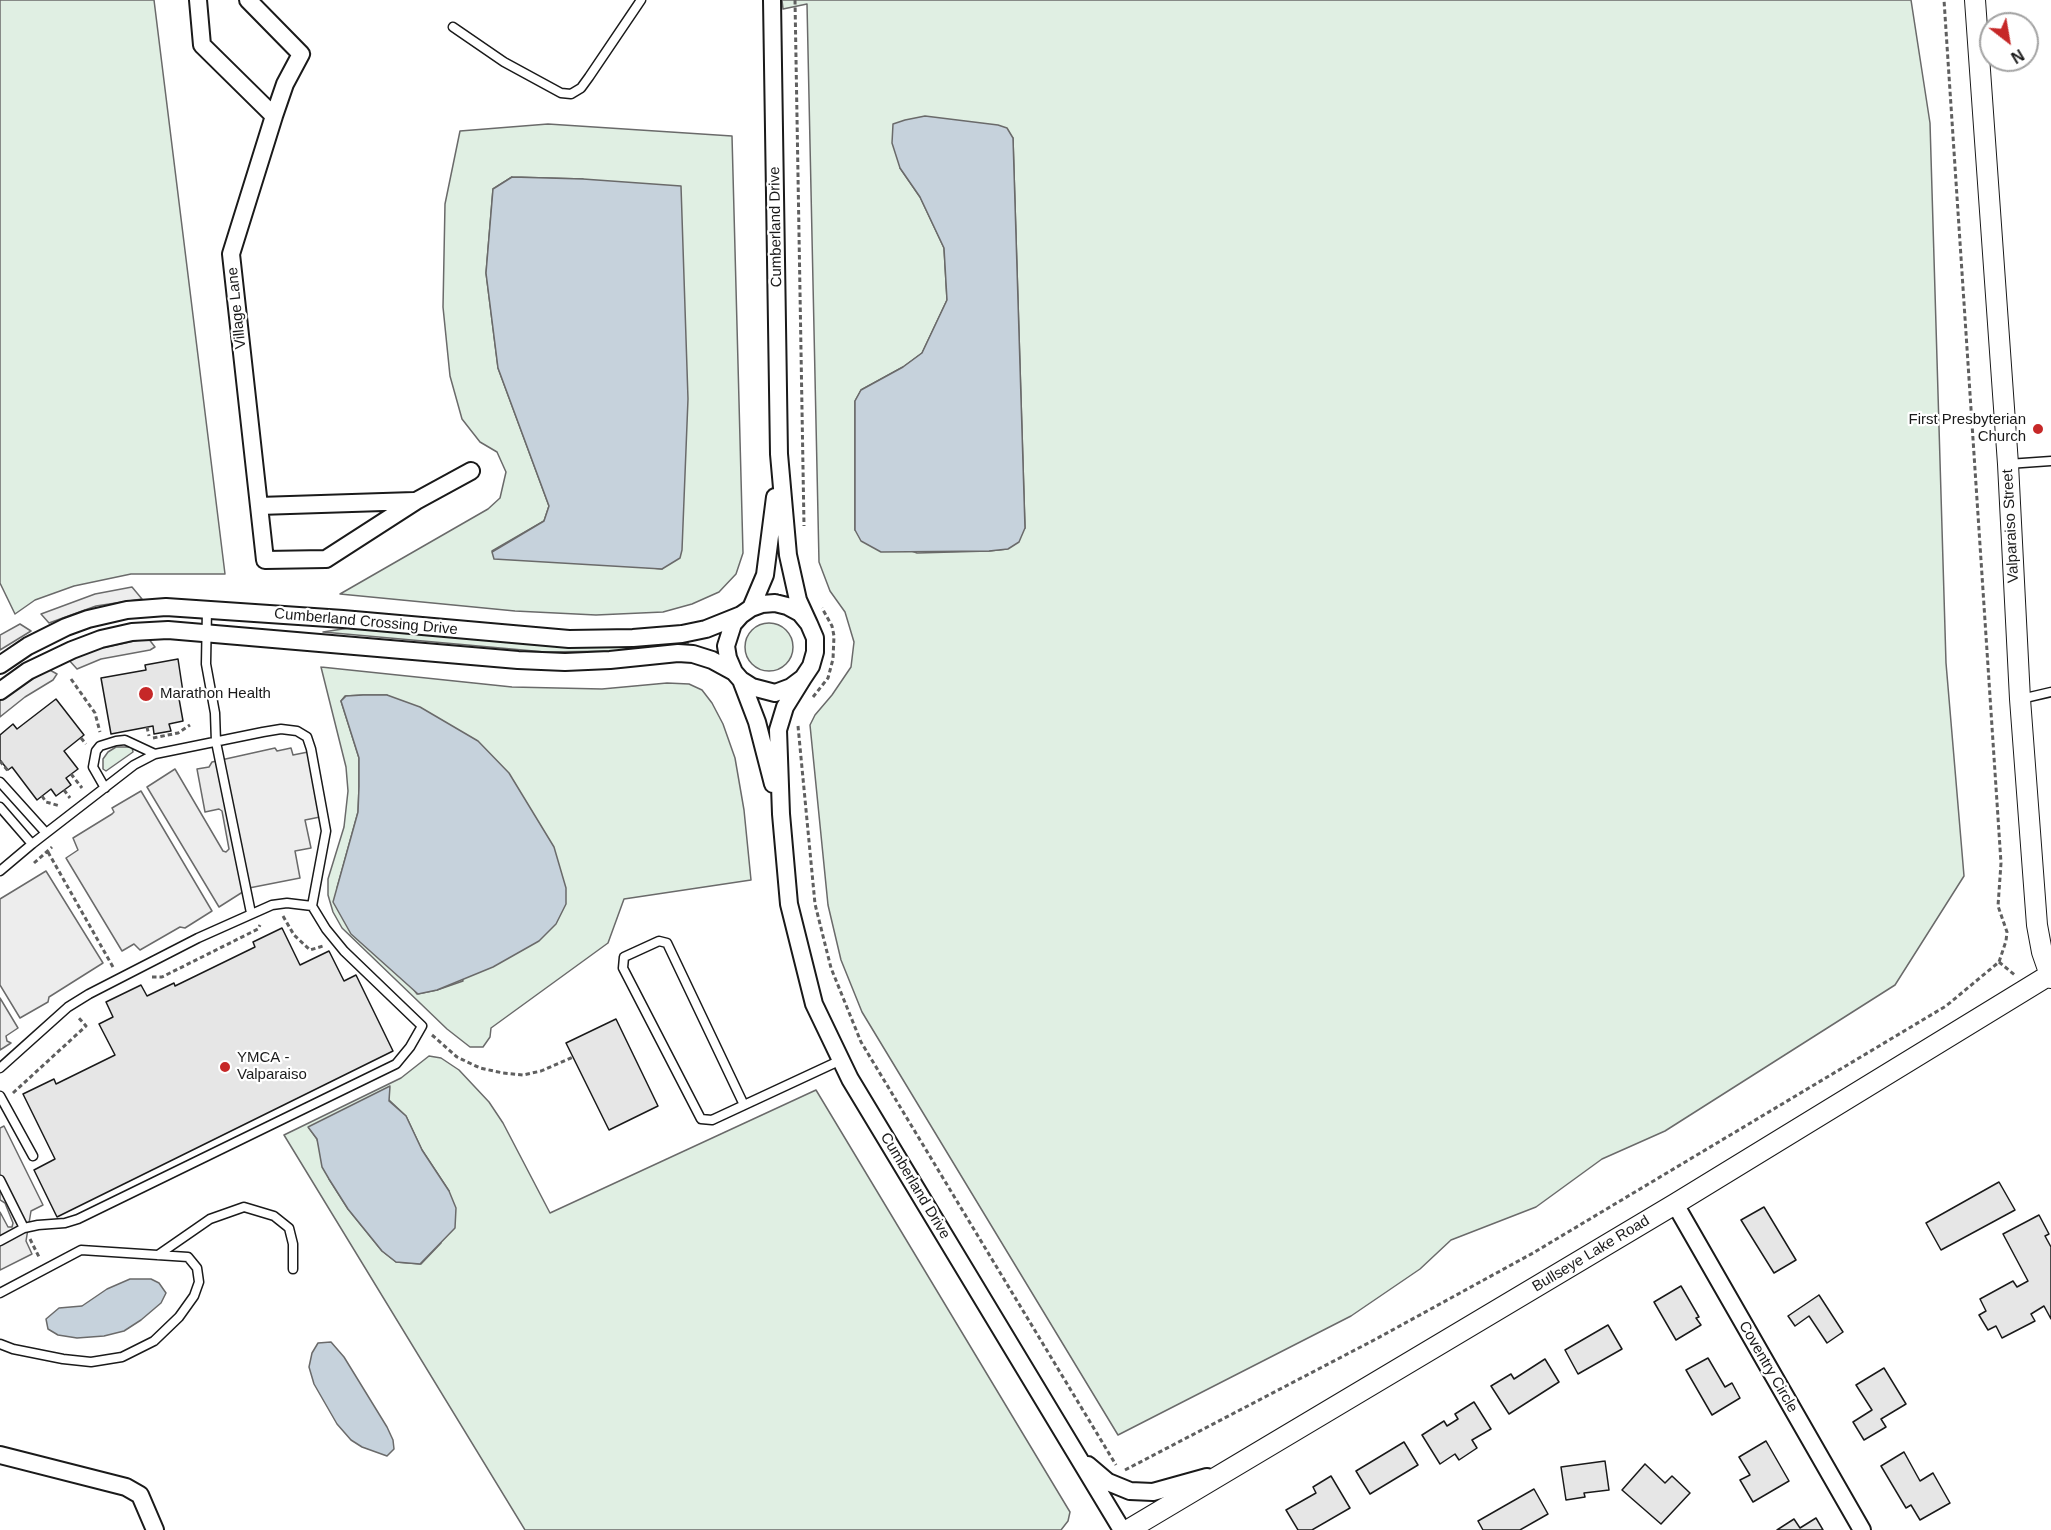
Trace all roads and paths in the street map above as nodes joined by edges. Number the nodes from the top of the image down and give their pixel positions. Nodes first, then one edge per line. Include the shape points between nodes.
1 (198, 0) edge
2 (248, 0) edge
3 (641, 0) edge
4 (772, 0) edge
5 (795, 0) edge
6 (1944, 0) edge
7 (1974, 0) edge
8 (453, 27) dead end
9 (274, 116) junction
10 (779, 454) junction
11 (2051, 461) edge
12 (2008, 464) junction
13 (471, 471) dead end
14 (416, 501) junction
15 (259, 506) junction
16 (804, 535) dead end
17 (817, 599) dead end
18 (207, 609) junction
19 (746, 611) junction
20 (809, 624) junction
21 (206, 633) junction
22 (0, 665) edge
23 (738, 676) junction
24 (803, 678) junction
25 (71, 679) dead end
26 (0, 692) edge
27 (2051, 692) edge
28 (811, 699) dead end
29 (2020, 699) junction
30 (798, 723) dead end
31 (190, 724) dead end
32 (147, 727) dead end
33 (96, 738) dead end
34 (92, 742) dead end
35 (216, 742) junction
36 (88, 748) dead end
37 (155, 754) junction
38 (0, 761) edge
39 (71, 774) dead end
40 (13, 778) dead end
41 (0, 782) edge
42 (84, 784) dead end
43 (82, 788) junction
44 (105, 788) junction
45 (64, 790) dead end
46 (42, 796) dead end
47 (70, 798) junction
48 (60, 806) junction
49 (0, 807) edge
50 (55, 810) dead end
51 (781, 814) junction
52 (46, 833) junction
53 (32, 844) junction
54 (53, 845) dead end
55 (48, 852) junction
56 (34, 863) dead end
57 (0, 871) edge
58 (312, 906) junction
59 (251, 913) junction
60 (274, 916) dead end
61 (261, 923) dead end
62 (330, 944) dead end
63 (113, 967) dead end
64 (2050, 976) edge
65 (147, 977) dead end
66 (84, 1010) dead end
67 (422, 1026) junction
68 (573, 1057) dead end
69 (841, 1060) junction
70 (0, 1068) edge
71 (11, 1094) dead end
72 (0, 1096) edge
73 (744, 1105) junction
74 (33, 1156) dead end
75 (0, 1180) edge
76 (1675, 1204) junction
77 (24, 1228) junction
78 (0, 1241) edge
79 (158, 1255) junction
80 (45, 1269) junction
81 (293, 1269) dead end
82 (0, 1293) edge
83 (0, 1344) edge
84 (0, 1455) edge
85 (1076, 1455) junction
86 (1231, 1470) junction
87 (155, 1530) edge
88 (1122, 1530) edge
89 (1128, 1530) edge
90 (1862, 1530) edge

1 - 9 street via 202,45
2 - 9 street, Village Lane via 301,54
3 - 8 lane via 581,88 571,94 561,93 504,62
4 - 10 street, Cumberland Drive
5 - 16 path
6 - 30 path via 2001,863 1998,906 2007,932 1999,962 1946,1006 1533,1253 1120,1473 861,1042 831,968 815,904
7 - 12 street, Valparaiso Street
9 - 15 street, Village Lane via 231,254
10 - 19 street, Cumberland Drive via 765,575
10 - 20 street, Cumberland Drive via 788,555 798,600
11 - 12 lane
12 - 29 street, Valparaiso Street
13 - 14 street, Village Lane
14 - 15 street, Village Lane
14 - 15 street, Village Lane via 326,559 265,560
17 - 28 path via 832,626 834,648 828,678
18 - 19 street, Cumberland Crossing Drive via 569,639 682,634 706,629
18 - 21 lane
18 - 22 street, Cumberland Crossing Drive via 127,610 88,619 45,636
19 - 20 street via 775,603 800,613
19 - 23 street via 733,624 726,646
20 - 24 street via 815,652
21 - 23 street, Cumberland Crossing Drive via 518,660 565,662 693,654
21 - 26 street, Cumberland Crossing Drive via 132,632 101,639 28,671
21 - 35 lane
23 - 24 street via 752,687 775,693
23 - 51 street, Cumberland Drive via 758,724
24 - 51 street, Cumberland Drive via 785,707 778,730
25 - 33 path via 94,712 101,735
27 - 29 lane
29 - 64 street, Valparaiso Street via 2037,925
31 - 32 path via 178,733 149,739
34 - 36 path
35 - 37 lane
35 - 58 lane via 281,729 307,737 326,831
35 - 59 lane
37 - 44 lane
37 - 44 lane via 125,741 100,746 93,767
38 - 40 path
39 - 43 path
41 - 52 lane
42 - 43 path
43 - 47 path
44 - 52 lane
45 - 47 path
46 - 48 path via 46,802
47 - 48 path
48 - 50 path
49 - 53 lane
51 - 69 street, Cumberland Drive via 789,904 813,1004
52 - 53 lane
53 - 57 lane
54 - 55 path
55 - 56 path
55 - 63 path
58 - 59 lane via 280,903
58 - 67 lane via 344,951
59 - 70 lane via 68,1007
60 - 62 path via 282,914 294,935 310,950
61 - 65 path via 258,929 162,977
64 - 76 street, Bullseye Lake Road
66 - 71 path via 75,1015 86,1026
67 - 68 path via 457,1057 503,1073 523,1075 541,1071
67 - 77 lane via 396,1064 78,1219
69 - 73 lane
69 - 85 street, Cumberland Drive
72 - 74 lane
73 - 73 lane via 667,944 659,941 624,957 623,968 701,1119 712,1120
75 - 77 lane
76 - 86 street, Bullseye Lake Road
76 - 90 street, Coventry Circle
77 - 78 lane
77 - 80 path
79 - 80 lane via 81,1250
79 - 81 lane via 210,1219 244,1206 274,1216 289,1228
79 - 83 lane via 188,1257 197,1268 199,1282 179,1317 154,1341 122,1357 91,1362
80 - 82 lane
84 - 87 street via 126,1487 140,1495
85 - 86 street via 1108,1482 1130,1491 1153,1492
85 - 88 street, Cumberland Drive
86 - 89 street, Bullseye Lake Road

